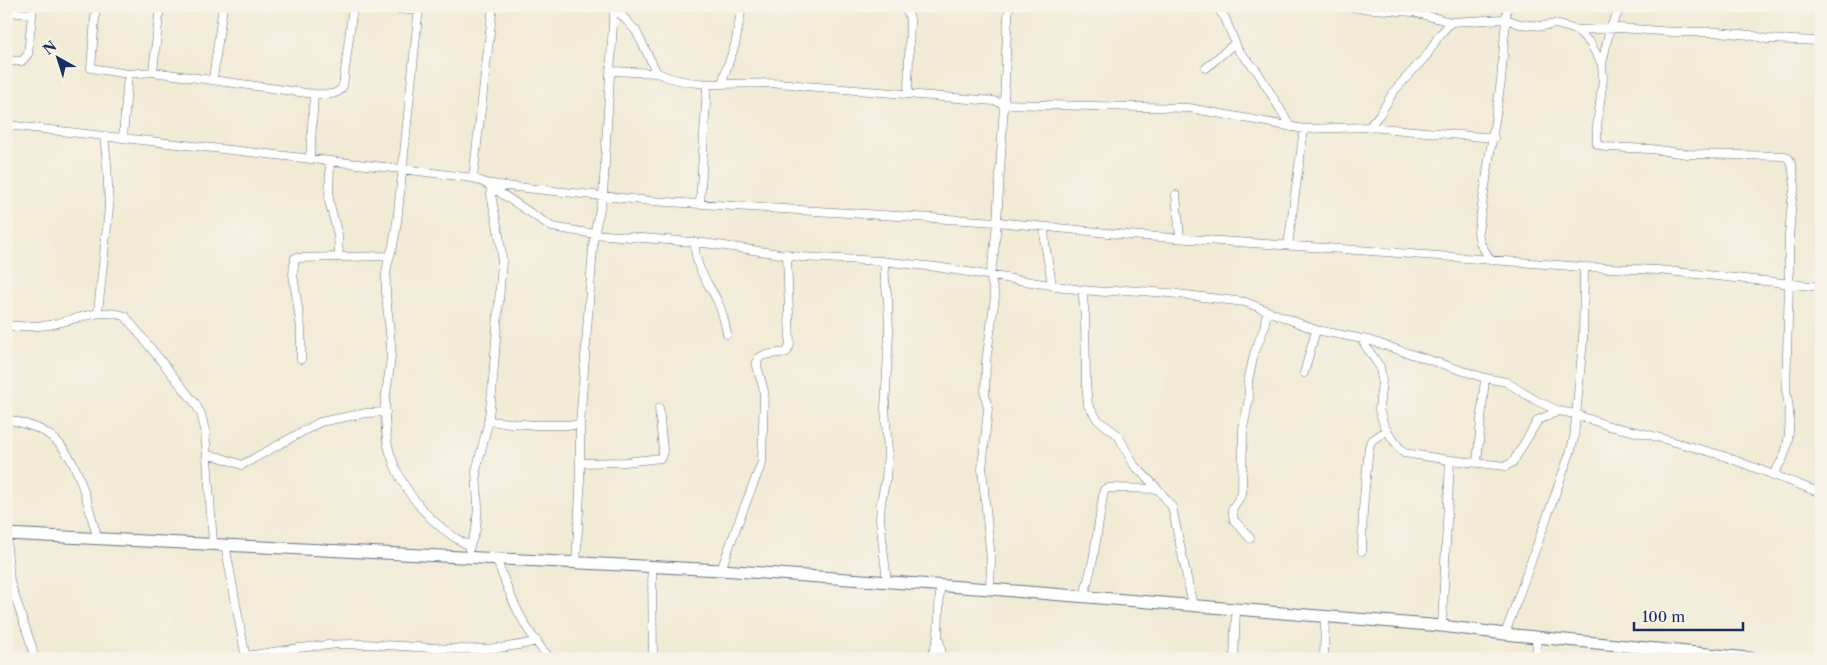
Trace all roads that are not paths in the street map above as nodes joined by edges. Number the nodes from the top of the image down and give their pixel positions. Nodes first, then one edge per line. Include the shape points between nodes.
1 (96, 6) edge
2 (160, 6) edge
3 (223, 6) edge
4 (353, 6) edge
5 (369, 6) edge
6 (493, 6) edge
7 (742, 6) edge
8 (905, 6) edge
9 (1009, 6) edge
10 (1216, 6) edge
11 (1334, 6) edge
12 (1507, 6) edge
13 (1619, 6) edge
14 (614, 7) edge
15 (419, 9) edge
16 (32, 10) edge
17 (6, 12) edge
18 (1506, 19) junction
19 (1451, 22) junction
20 (1610, 28) junction
21 (1577, 30) junction
22 (1821, 41) edge
23 (1234, 44) junction
24 (6, 61) edge
25 (1602, 64) junction
26 (1206, 68) dead end
27 (611, 71) junction
28 (153, 72) junction
29 (657, 73) junction
30 (128, 74) junction
31 (213, 79) junction
32 (722, 84) junction
33 (707, 85) junction
34 (314, 94) junction
35 (908, 94) junction
36 (1004, 104) junction
37 (6, 125) edge
38 (1291, 127) junction
39 (1369, 127) junction
40 (1304, 129) junction
41 (104, 136) junction
42 (123, 138) junction
43 (1494, 138) junction
44 (310, 159) junction
45 (330, 161) junction
46 (402, 169) junction
47 (473, 178) junction
48 (488, 185) junction
49 (1176, 195) dead end
50 (603, 196) junction
51 (700, 204) junction
52 (997, 222) junction
53 (1044, 227) junction
54 (594, 234) junction
55 (1180, 238) junction
56 (695, 242) junction
57 (1288, 245) junction
58 (787, 254) junction
59 (390, 256) junction
60 (339, 257) junction
61 (1490, 260) junction
62 (884, 262) junction
63 (1584, 267) junction
64 (990, 275) junction
65 (1789, 283) junction
66 (1052, 284) junction
67 (1821, 287) edge
68 (1082, 290) junction
69 (1267, 311) junction
70 (98, 312) junction
71 (6, 326) edge
72 (1316, 330) junction
73 (728, 334) dead end
74 (1362, 338) junction
75 (301, 359) dead end
76 (1304, 373) dead end
77 (1485, 378) junction
78 (659, 408) dead end
79 (1559, 411) junction
80 (386, 412) junction
81 (1575, 414) junction
82 (6, 419) edge
83 (488, 421) junction
84 (580, 425) junction
85 (1387, 430) junction
86 (207, 455) junction
87 (1450, 460) junction
88 (580, 463) junction
89 (1477, 463) junction
90 (1773, 476) junction
91 (1158, 489) junction
92 (1821, 493) edge
93 (6, 535) edge
94 (1250, 538) dead end
95 (95, 539) junction
96 (219, 544) junction
97 (469, 551) junction
98 (1362, 551) dead end
99 (496, 558) junction
100 (576, 564) junction
101 (652, 567) junction
102 (721, 570) junction
103 (887, 582) junction
104 (940, 587) junction
105 (990, 589) junction
106 (1084, 597) junction
107 (1193, 606) junction
108 (1236, 609) junction
109 (1325, 616) junction
110 (1442, 626) junction
111 (1505, 634) junction
112 (938, 636) junction
113 (1536, 637) junction
114 (537, 641) junction
115 (245, 657) edge
116 (34, 659) edge
117 (551, 659) edge
118 (653, 659) edge
119 (931, 659) edge
120 (943, 659) edge
121 (1234, 659) edge
122 (1324, 659) edge
123 (1537, 659) edge
124 (1758, 659) edge

1 - 30 street via 91,68
2 - 28 street
3 - 31 street
4 - 34 street via 343,86 336,94
5 - 15 street
6 - 47 street
7 - 32 street via 735,45
8 - 35 street via 910,19
9 - 36 street
10 - 23 street via 1225,18
11 - 19 street via 1413,12
12 - 18 street
13 - 20 street
14 - 27 street
14 - 29 street via 631,23
15 - 46 street
16 - 17 street
16 - 24 street via 28,54 22,61
18 - 19 street
18 - 21 street via 1520,24 1555,24
18 - 43 street
19 - 39 street
20 - 21 street
20 - 22 street
20 - 25 street
21 - 25 street via 1590,43
23 - 26 street
23 - 38 street via 1257,71
25 - 65 street via 1597,144 1686,154 1777,155 1789,159 1795,186 1788,236
27 - 29 street
27 - 50 street
28 - 30 street
28 - 31 street
29 - 33 street
30 - 42 street
31 - 34 street
32 - 33 street
32 - 35 street via 787,83
33 - 51 street
34 - 44 street
35 - 36 street
36 - 38 street via 1189,108
36 - 52 street
37 - 41 street
38 - 40 street
39 - 40 street
39 - 43 street
40 - 57 street
41 - 42 street
41 - 70 street via 109,207
42 - 44 street
43 - 61 street via 1478,232
44 - 45 street
45 - 46 street
45 - 60 street via 329,201 338,235
46 - 47 street
46 - 59 street
47 - 48 street
48 - 50 street
48 - 54 street via 552,227
48 - 83 street via 502,262
49 - 55 street
50 - 51 street
50 - 54 street
51 - 52 street
52 - 53 street
52 - 64 street
53 - 55 street
53 - 66 street
54 - 56 street
54 - 84 street
55 - 57 street
56 - 58 street
56 - 73 street via 700,272 718,303
57 - 61 street
58 - 62 street
58 - 102 street via 790,345 787,352 760,356 757,362 764,390 762,462
59 - 60 street
59 - 80 street via 385,277 391,331
60 - 75 street via 295,258 293,274 301,328
61 - 63 street
62 - 64 street
62 - 103 street via 888,325 885,408 888,451 880,518
63 - 65 street via 1658,270
63 - 81 street via 1583,341
64 - 66 street
64 - 105 street via 995,297 986,362 984,394 988,409 982,469 991,559
65 - 67 street
65 - 90 street via 1786,391 1790,418 1784,457
66 - 68 street
68 - 69 street via 1125,290 1219,299 1245,302
68 - 91 street via 1090,410 1118,435 1134,464
69 - 72 street
69 - 94 street via 1248,381 1242,494 1232,509 1234,520
70 - 71 street via 48,325
70 - 86 street via 125,316 195,403 201,414
72 - 74 street
72 - 76 street
74 - 77 street
74 - 85 street via 1380,367 1379,409
77 - 79 street via 1506,382
77 - 89 street
78 - 88 street via 661,458
79 - 81 street
79 - 89 street via 1538,420 1514,462
80 - 86 street via 320,422 242,465
80 - 97 street via 389,452 406,488 448,535
81 - 90 street via 1721,455
81 - 111 street via 1570,453
82 - 95 street via 43,431 62,446 74,464 96,532
83 - 84 street
83 - 97 street via 476,471 478,507
84 - 88 street
85 - 87 street via 1404,453
85 - 98 street via 1371,441 1369,447
86 - 96 street
87 - 89 street
87 - 110 street
88 - 100 street
90 - 92 street
91 - 106 street via 1104,490
91 - 107 street via 1172,507
93 - 95 street
93 - 116 street via 10,582
95 - 96 street
96 - 97 street
96 - 115 street
97 - 99 street
99 - 100 street
99 - 114 street via 508,593
100 - 101 street
101 - 102 street
101 - 118 street
102 - 103 street
103 - 104 street
104 - 105 street
104 - 112 street
105 - 106 street
106 - 107 street
107 - 108 street
108 - 109 street
108 - 121 street
109 - 110 street
109 - 122 street
110 - 111 street
111 - 113 street
112 - 119 street
112 - 120 street
113 - 123 street
113 - 124 street
114 - 115 street via 500,649 333,645
114 - 117 street

